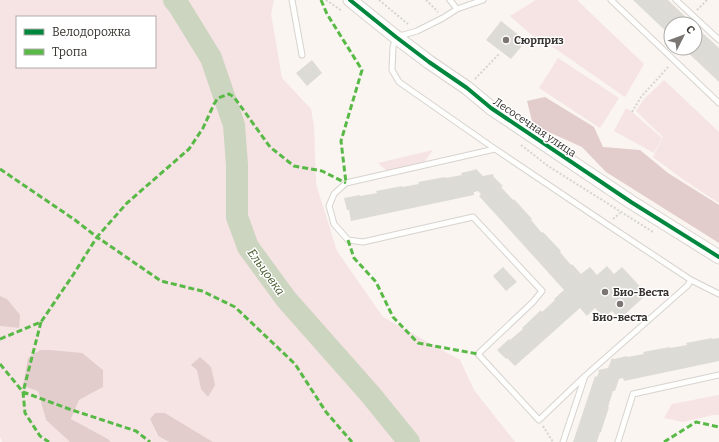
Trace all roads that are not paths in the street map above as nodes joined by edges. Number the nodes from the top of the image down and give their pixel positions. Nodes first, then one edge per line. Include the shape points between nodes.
1 (292, 0) edge
2 (350, 0) edge
3 (450, 0) edge
4 (483, 0) edge
5 (611, 0) edge
6 (676, 0) edge
7 (457, 9) junction
8 (396, 37) junction
9 (719, 40) edge
10 (302, 55) dead end
11 (719, 103) edge
12 (495, 148) junction
13 (719, 257) edge
14 (691, 280) junction
15 (719, 294) edge
16 (719, 375) edge
17 (585, 376) junction
18 (563, 442) edge
19 (618, 442) edge

1 - 10 lane
2 - 8 street, Лесосечная улица
3 - 7 lane
4 - 7 lane
5 - 11 lane
6 - 9 lane
7 - 8 lane via 417,31
8 - 12 lane via 392,70 399,82
8 - 13 street, Лесосечная улица via 491,108 631,202
12 - 14 lane
12 - 17 lane via 346,182 334,194 329,206 334,224 348,240 363,242 473,217 542,291 478,354 539,420
14 - 15 lane
14 - 17 lane
16 - 19 lane via 633,394
17 - 18 lane

